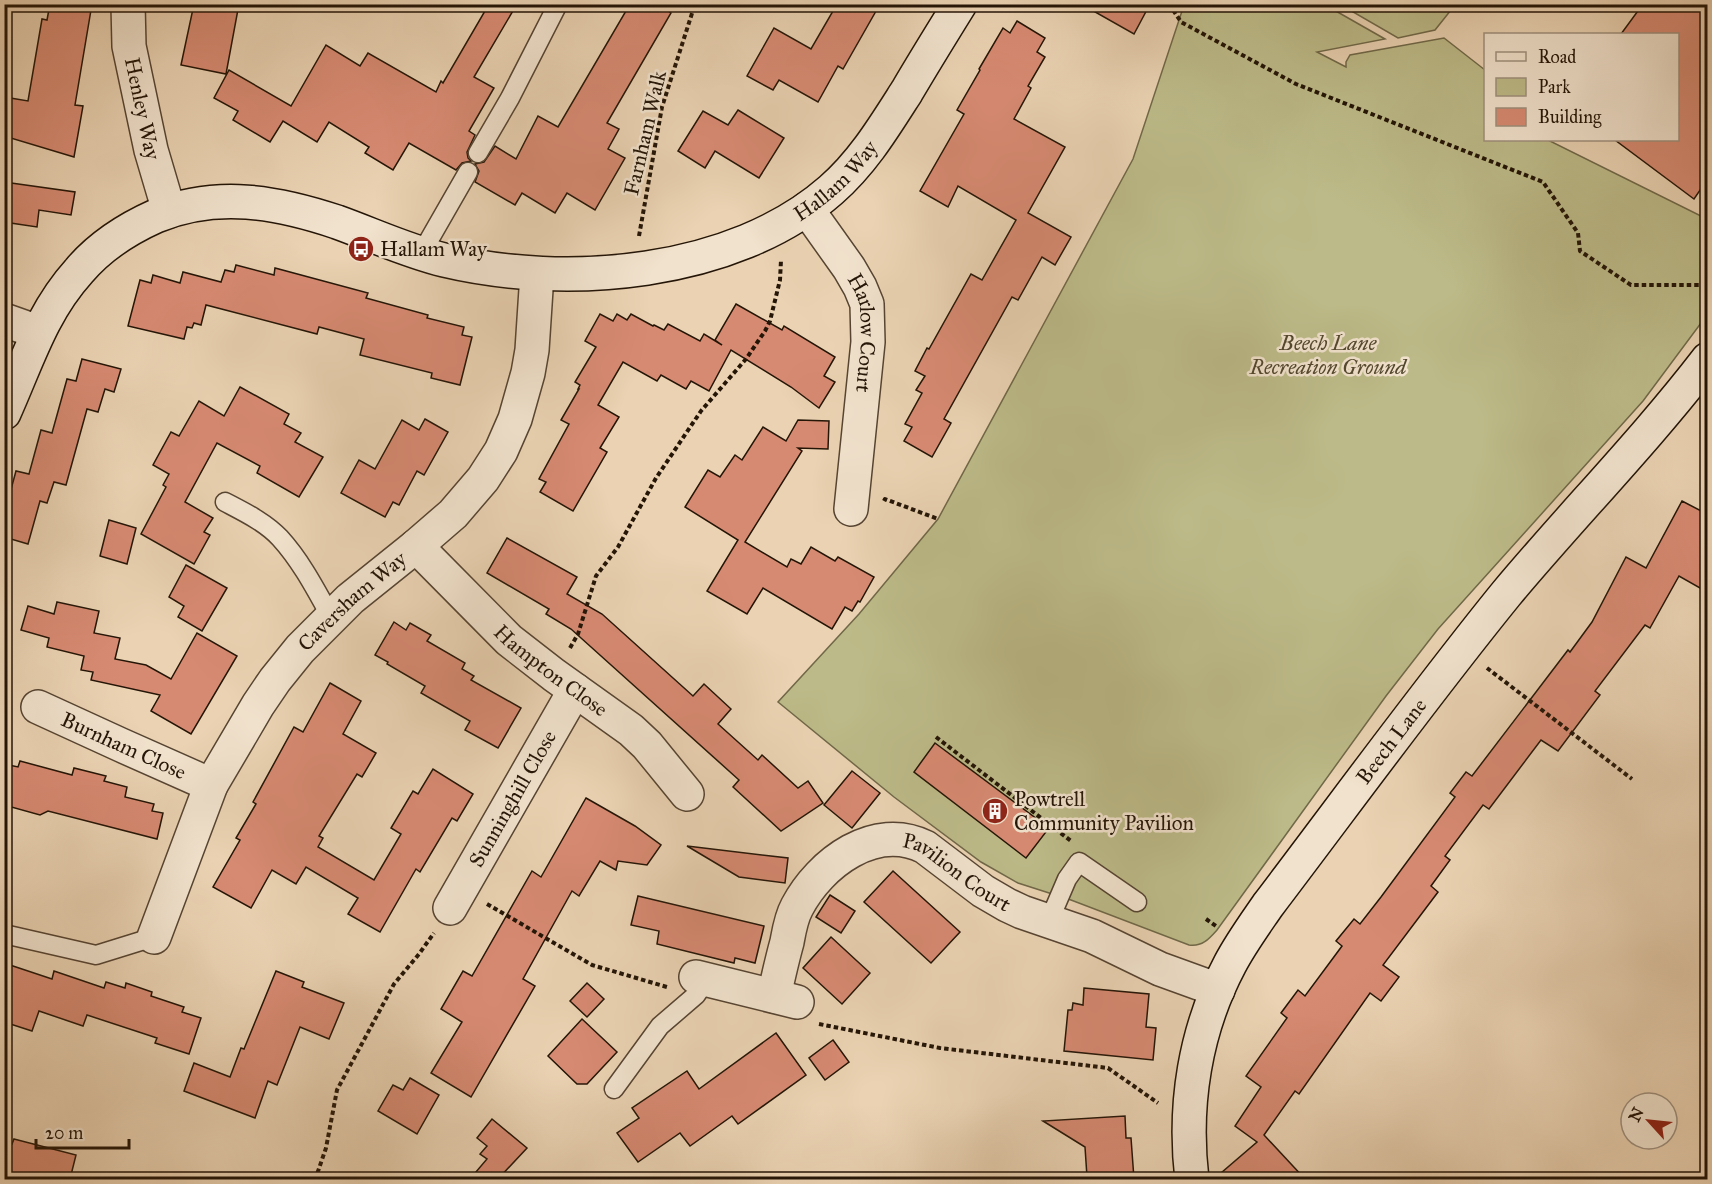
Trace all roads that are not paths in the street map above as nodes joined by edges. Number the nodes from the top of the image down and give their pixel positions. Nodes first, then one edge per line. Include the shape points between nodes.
1 (128, 4) edge
2 (558, 4) edge
3 (960, 4) edge
4 (478, 153) dead end
5 (468, 172) dead end
6 (169, 211) junction
7 (795, 216) junction
8 (421, 254) junction
9 (537, 274) junction
10 (4, 320) edge
11 (38, 332) junction
12 (1707, 359) edge
13 (4, 413) edge
14 (225, 502) dead end
15 (851, 509) road end
16 (416, 546) junction
17 (331, 617) junction
18 (564, 683) junction
19 (38, 706) dead end
20 (211, 784) junction
21 (687, 794) dead end
22 (455, 898) road end
23 (1137, 902) dead end
24 (1048, 921) junction
25 (4, 934) edge
26 (154, 937) joint
27 (702, 978) joint
28 (1218, 990) junction
29 (614, 1089) dead end
30 (1192, 1179) edge

1 - 6 street, Henley Way via 129,46 151,150
2 - 4 lane
3 - 7 street, Hallam Way via 856,166
5 - 8 lane
6 - 8 street, Hallam Way via 220,201 275,205
6 - 11 street, Hallam Way via 133,227 81,268 63,289
7 - 9 street, Hallam Way via 693,259 633,269
7 - 15 street, Harlow Court via 849,268 867,304 868,342
8 - 9 street, Hallam Way
9 - 16 street, Caversham Way via 528,373 501,451 453,514
10 - 11 street
11 - 13 street, Hallam Way
12 - 28 street, Beech Lane via 1462,650 1268,905
14 - 17 lane via 279,537 310,579
16 - 17 street, Caversham Way
16 - 18 street, Hampton Close via 509,640
17 - 20 street, Caversham Way via 275,680
18 - 21 street, Hampton Close via 631,730
18 - 22 street, Sunninghill Close
19 - 20 street, Burnham Close
20 - 26 street, Caversham Way
23 - 24 lane via 1079,862
24 - 27 street, Pavilion Court via 995,899 915,842 894,838 848,851 821,875 797,907 792,921 785,999
24 - 28 street, Pavilion Court
25 - 26 lane via 96,955
27 - 29 lane via 696,995 660,1026
28 - 30 street, Beech Lane via 1197,1051 1190,1094

